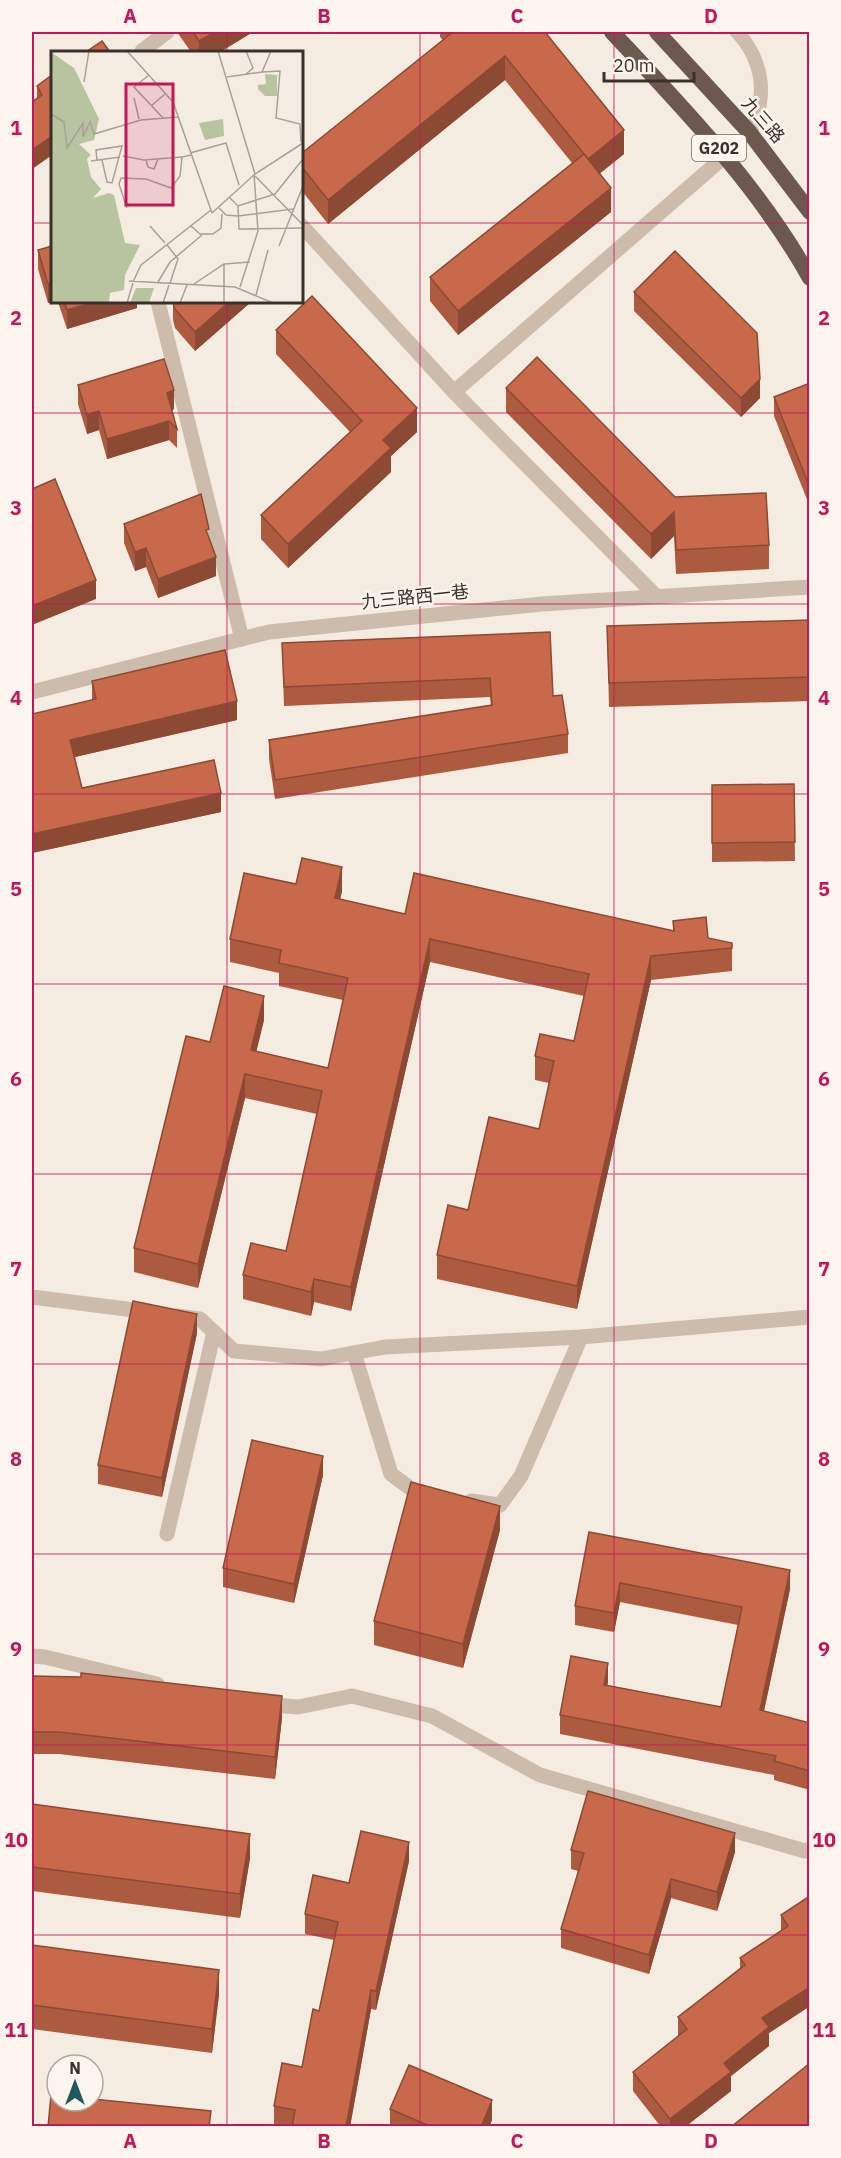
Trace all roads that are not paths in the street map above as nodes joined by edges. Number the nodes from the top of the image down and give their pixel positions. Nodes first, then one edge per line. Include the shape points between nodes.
1 (166, 32) edge
2 (612, 32) edge
3 (657, 32) edge
4 (737, 32) edge
5 (142, 51) edge
6 (750, 133) junction
7 (725, 156) junction
8 (810, 212) edge
9 (303, 227) edge
10 (810, 278) edge
11 (158, 303) edge
12 (454, 392) junction
13 (810, 586) edge
14 (656, 596) junction
15 (242, 639) junction
16 (32, 692) edge
17 (32, 1297) edge
18 (810, 1317) edge
19 (214, 1332) junction
20 (580, 1337) junction
21 (354, 1353) junction
22 (167, 1534) dead end
23 (32, 1656) edge
24 (167, 1687) edge
25 (244, 1703) edge
26 (810, 1849) edge

1 - 5 street
2 - 7 highway, G202
3 - 6 highway, 九三路 / G202
4 - 6 lane via 758,66 763,90 759,115
6 - 8 highway, 九三路 / G202
7 - 10 highway, G202 via 774,220
7 - 12 street
9 - 12 street
11 - 15 street
12 - 14 street
13 - 14 street, 九三路西一巷
14 - 15 street, 九三路西一巷 via 316,627
15 - 16 street, 九三路西一巷
17 - 19 street via 200,1319
18 - 20 street
19 - 21 street via 234,1351 321,1359
19 - 22 street
20 - 21 street via 385,1347
20 - 21 street via 521,1476 500,1505 417,1494 392,1474
23 - 24 street
25 - 26 street via 298,1707 352,1696 432,1716 540,1775 805,1851

